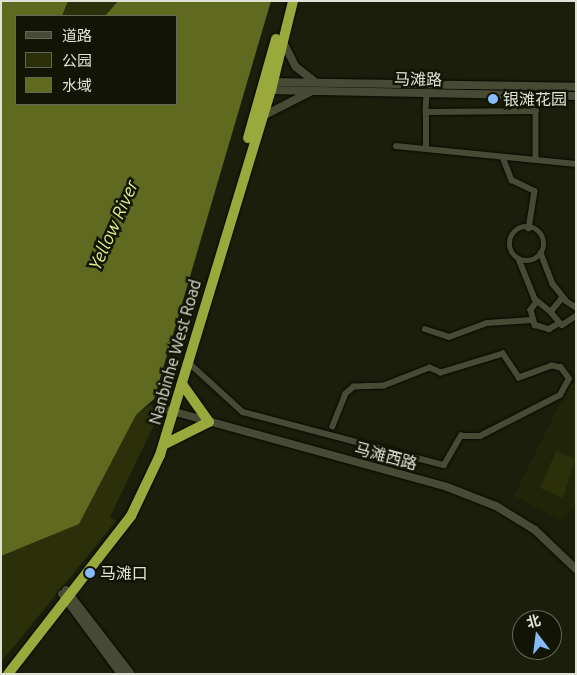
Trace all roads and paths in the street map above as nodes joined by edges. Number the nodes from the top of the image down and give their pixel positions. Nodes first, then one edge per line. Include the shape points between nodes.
1 (288, 1) edge
2 (293, 1) edge
3 (282, 40) junction
4 (314, 81) junction
5 (267, 86) junction
6 (576, 87) edge
7 (314, 91) junction
8 (427, 93) junction
9 (576, 96) edge
10 (426, 112) junction
11 (261, 118) junction
12 (396, 146) dead end
13 (426, 149) junction
14 (503, 157) junction
15 (536, 159) junction
16 (576, 164) edge
17 (529, 229) junction
18 (541, 253) junction
19 (519, 259) junction
20 (565, 299) junction
21 (537, 302) junction
22 (576, 308) edge
23 (551, 312) junction
24 (575, 318) edge
25 (532, 320) junction
26 (558, 324) junction
27 (425, 329) dead end
28 (188, 362) junction
29 (182, 384) junction
30 (171, 411) junction
31 (209, 422) junction
32 (333, 427) dead end
33 (164, 445) junction
34 (576, 569) edge
35 (66, 594) junction
36 (2, 674) edge
37 (8, 674) edge
38 (121, 674) edge
39 (131, 674) edge

1 - 5 highway, Nanbinhe West Road
2 - 3 highway, Nanbinhe West Road
3 - 4 main road via 296,67
3 - 5 highway, Nanbinhe West Road
4 - 5 main road, 马滩路
4 - 6 main road, 马滩路
5 - 7 main road, 马滩路
5 - 11 highway, Nanbinhe West Road
5 - 30 highway, Nanbinhe West Road
7 - 8 main road, 马滩路
7 - 11 main road via 277,105
8 - 9 main road, 马滩路
8 - 10 street
10 - 13 street
10 - 15 street via 536,111
11 - 28 highway, Nanbinhe West Road
12 - 13 street
13 - 14 street
14 - 15 street
14 - 17 street via 512,180 535,191
15 - 16 street
17 - 18 street via 544,235
17 - 19 street via 509,242 510,253
18 - 19 street
18 - 20 street via 553,284
19 - 21 street
20 - 22 street
20 - 23 street via 555,302
21 - 23 street
21 - 25 street
23 - 26 street
24 - 26 street
25 - 26 street via 544,330
25 - 27 street via 487,323 449,337
28 - 29 highway, Nanbinhe West Road
28 - 32 street via 242,412 444,465 462,436 480,436 560,395 569,379 557,366 519,378 503,354 441,373 430,368 384,386 354,387 346,394
29 - 30 highway, Nanbinhe West Road
29 - 31 highway
30 - 31 main road, 马滩西路
30 - 33 highway, Nanbinhe West Road
30 - 35 highway, Nanbinhe West Road via 126,512
31 - 33 highway
31 - 34 main road, 马滩西路 via 447,487 496,506 535,530
33 - 35 highway, Nanbinhe West Road via 131,516
35 - 36 highway, Nanbinhe West Road
35 - 37 highway, Nanbinhe West Road
35 - 38 main road
35 - 39 main road

